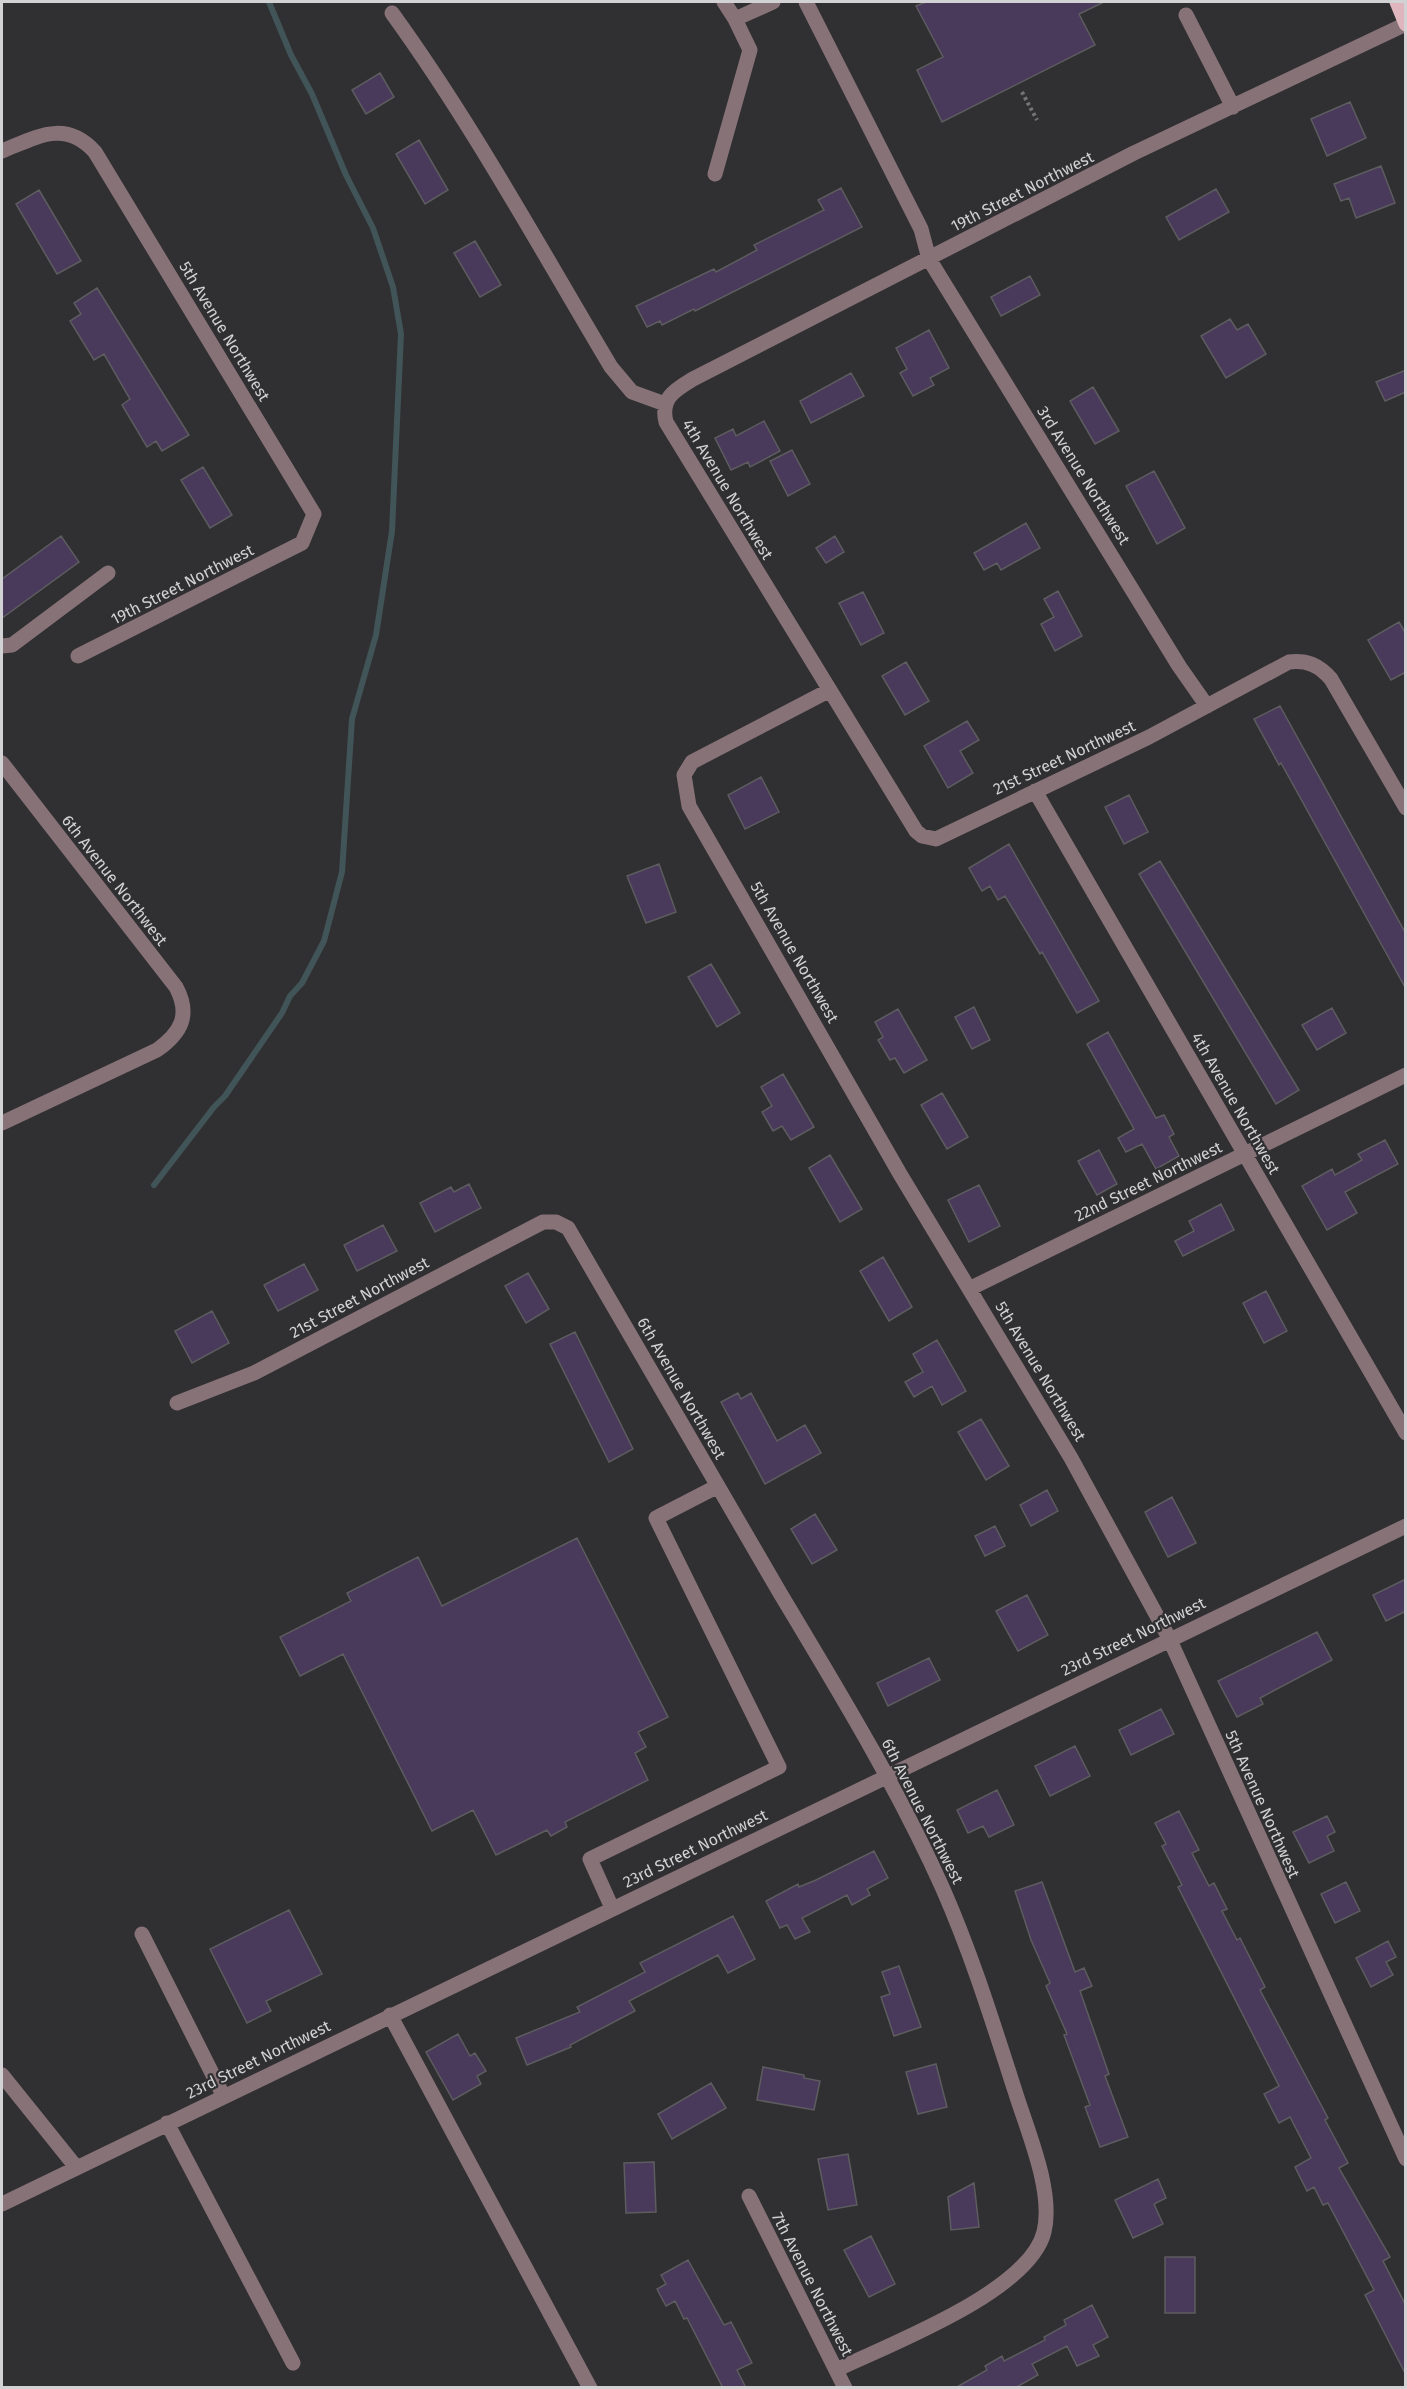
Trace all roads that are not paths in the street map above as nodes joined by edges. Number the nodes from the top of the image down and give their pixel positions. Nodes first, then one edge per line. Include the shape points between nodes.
1 (724, 2) edge
2 (772, 2) edge
3 (806, 2) edge
4 (1397, 2) edge
5 (392, 13) dead end
6 (1186, 15) dead end
7 (735, 20) junction
8 (1406, 24) edge
9 (1233, 107) junction
10 (2, 151) edge
11 (716, 174) dead end
12 (930, 259) junction
13 (665, 404) junction
14 (302, 543) joint
15 (108, 573) dead end
16 (2, 646) edge
17 (78, 656) dead end
18 (830, 690) junction
19 (1207, 706) junction
20 (2, 763) edge
21 (1035, 791) junction
22 (1406, 808) edge
23 (936, 839) joint
24 (1406, 1075) edge
25 (2, 1123) edge
26 (1245, 1154) junction
27 (556, 1222) joint
28 (971, 1288) junction
29 (177, 1403) dead end
30 (1406, 1433) edge
31 (718, 1486) junction
32 (1406, 1526) edge
33 (1169, 1638) junction
34 (887, 1774) junction
35 (612, 1908) junction
36 (142, 1934) dead end
37 (390, 2015) junction
38 (2, 2075) edge
39 (223, 2096) junction
40 (167, 2123) junction
41 (1406, 2159) edge
42 (76, 2167) junction
43 (749, 2196) dead end
44 (2, 2204) edge
45 (293, 2362) dead end
46 (836, 2370) junction
47 (590, 2388) edge
48 (845, 2388) edge

1 - 7 street
2 - 7 street
3 - 12 street, 3rd Avenue Northwest via 921,229
4 - 8 main road
5 - 13 street via 451,101 611,367 632,392
6 - 9 street
7 - 11 street via 750,50
8 - 9 street, 19th Street Northwest
9 - 12 street, 19th Street Northwest via 1134,153
10 - 14 street, 5th Avenue Northwest via 44,134 66,134 85,142 95,152 314,514
12 - 13 street, 19th Street Northwest via 693,379 672,392
12 - 19 street, 3rd Avenue Northwest
13 - 18 street, 4th Avenue Northwest via 666,422
14 - 17 street, 19th Street Northwest
15 - 16 street via 12,645
18 - 23 street, 4th Avenue Northwest via 916,831
18 - 28 street, 5th Avenue Northwest via 692,762 684,775 685,792 689,806 900,1174
19 - 21 street, 21st Street Northwest
19 - 22 street via 1289,662 1316,665 1331,679
20 - 25 street, 6th Avenue Northwest via 176,987 184,1005 182,1026 157,1050
21 - 23 street, 21st Street Northwest
21 - 26 street, 4th Avenue Northwest
24 - 26 street, 22nd Street Northwest
26 - 28 street, 22nd Street Northwest
26 - 30 street, 4th Avenue Northwest
27 - 29 street, 21st Street Northwest via 543,1222 254,1373
27 - 31 street, 6th Avenue Northwest via 568,1228
28 - 33 street, 5th Avenue Northwest via 1071,1458
31 - 34 street, 6th Avenue Northwest
31 - 35 street via 656,1518 779,1767 590,1859
32 - 33 street, 23rd Street Northwest
33 - 34 street, 23rd Street Northwest
33 - 41 street, 5th Avenue Northwest
34 - 35 street, 23rd Street Northwest
34 - 46 street, 6th Avenue Northwest via 970,1953 1037,2160 1045,2203 1044,2232 1032,2258 1010,2280 982,2299
35 - 37 street, 23rd Street Northwest
36 - 39 street
37 - 39 street, 23rd Street Northwest
37 - 47 street
38 - 42 street
39 - 40 street, 23rd Street Northwest
40 - 42 street, 23rd Street Northwest
40 - 45 street
42 - 44 street, 23rd Street Northwest
43 - 46 street, 7th Avenue Northwest
46 - 48 street, 7th Avenue Northwest

